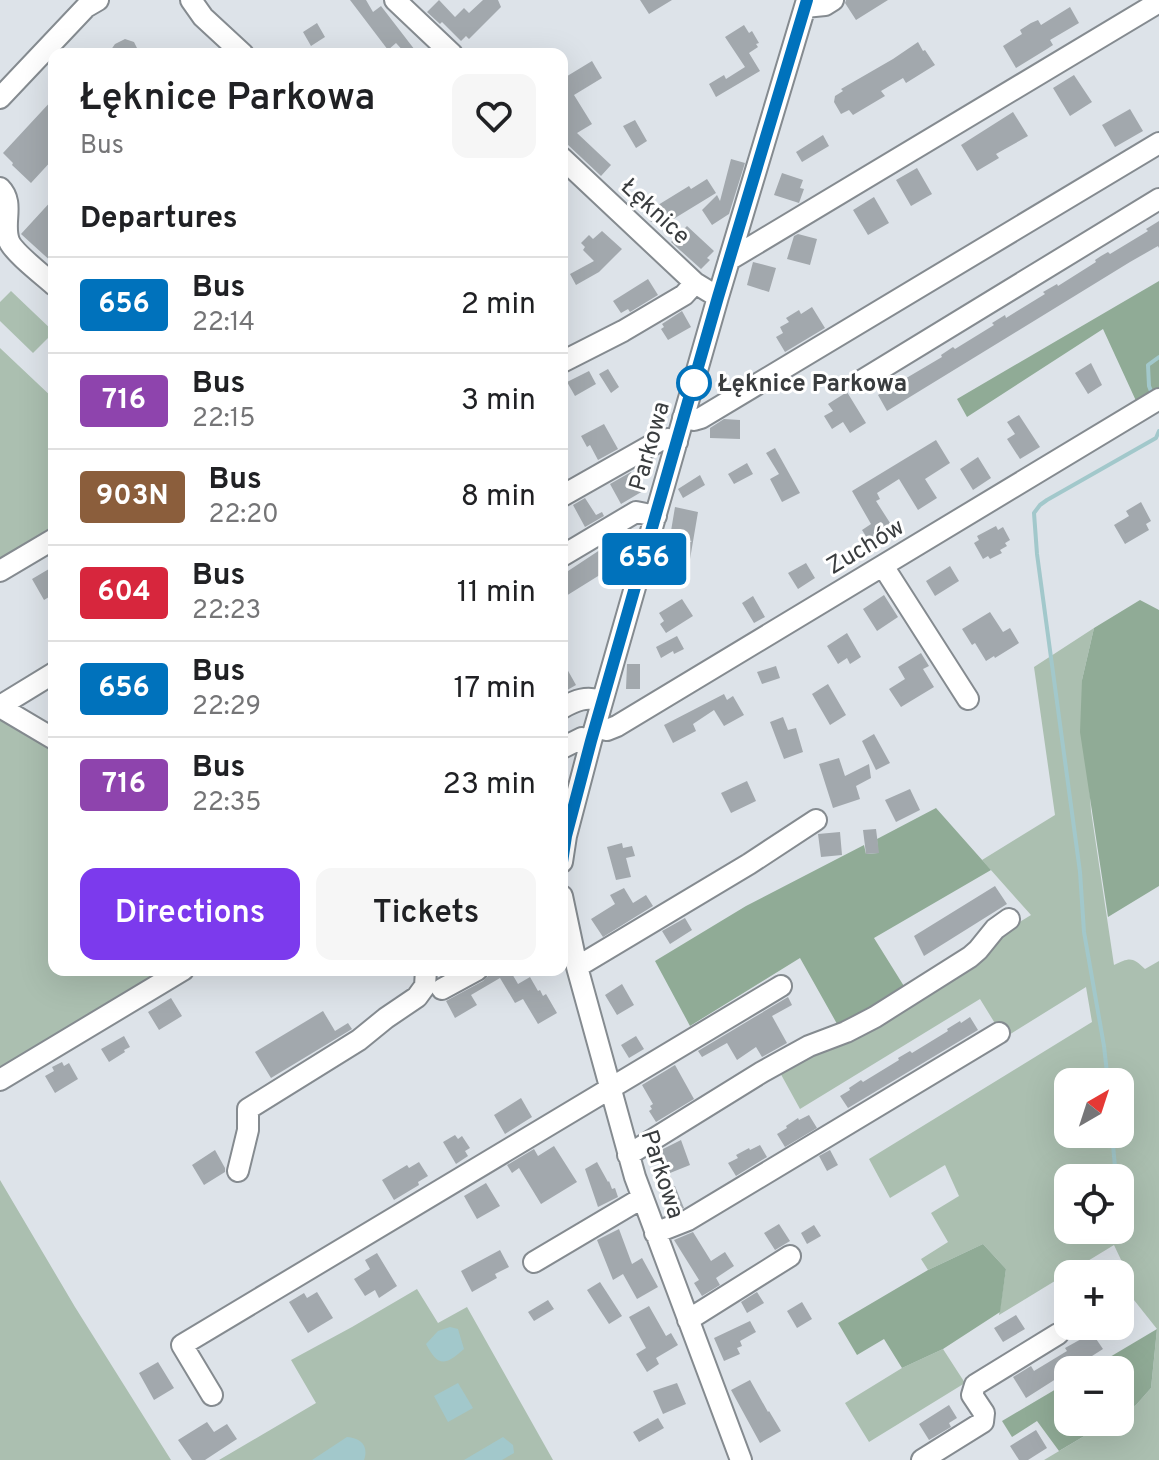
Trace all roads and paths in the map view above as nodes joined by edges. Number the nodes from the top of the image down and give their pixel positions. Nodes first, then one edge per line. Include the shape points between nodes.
1 (98, 0) edge
2 (191, 0) edge
3 (395, 0) edge
4 (833, 0) edge
5 (1159, 2) edge
6 (806, 3) edge
7 (237, 48) edge
8 (446, 48) edge
9 (0, 98) edge
10 (1159, 143) edge
11 (568, 164) edge
12 (0, 188) edge
13 (1159, 199) edge
14 (729, 260) junction
15 (48, 280) edge
16 (695, 283) junction
17 (718, 297) junction
18 (568, 358) edge
19 (861, 381) dead end
20 (1150, 404) edge
21 (683, 418) junction
22 (677, 442) junction
23 (568, 493) edge
24 (656, 516) junction
25 (48, 543) edge
26 (568, 552) edge
27 (883, 566) junction
28 (0, 571) edge
29 (48, 677) edge
30 (968, 699) dead end
31 (602, 701) junction
32 (568, 705) edge
33 (0, 707) edge
34 (593, 734) junction
35 (48, 735) edge
36 (568, 745) edge
37 (816, 820) dead end
38 (568, 828) edge
39 (1009, 919) dead end
40 (568, 935) edge
41 (577, 967) junction
42 (173, 976) edge
43 (426, 976) edge
44 (466, 976) edge
45 (781, 986) dead end
46 (442, 989) dead end
47 (999, 1033) dead end
48 (0, 1080) edge
49 (610, 1088) junction
50 (628, 1155) junction
51 (238, 1171) dead end
52 (642, 1198) junction
53 (655, 1233) junction
54 (790, 1256) dead end
55 (534, 1262) dead end
56 (688, 1320) junction
57 (1054, 1336) edge
58 (212, 1395) dead end
59 (741, 1460) edge
60 (922, 1460) edge

1 - 9 street
2 - 7 street
3 - 8 street
4 - 6 street via 825,5
5 - 14 street
6 - 14 street, Parkowa
10 - 21 street via 701,418
11 - 16 street, Łęknice
12 - 15 street via 9,204 5,227 10,245
13 - 19 street
14 - 17 street, Parkowa
16 - 17 street, Łęknice
16 - 18 street via 684,295
17 - 21 street, Parkowa
20 - 27 street, Zuchów
21 - 22 street, Parkowa
22 - 23 street via 659,441
22 - 24 street, Parkowa
24 - 26 street via 638,511
24 - 31 street, Parkowa
25 - 28 street
27 - 30 street
27 - 34 street, Zuchów via 617,726
29 - 33 street
31 - 32 street via 590,697
31 - 34 street, Parkowa
33 - 35 street
34 - 36 street, Zuchów
34 - 38 street, Parkowa
37 - 41 street
39 - 50 street via 970,957 887,1010 762,1072
40 - 41 street, Parkowa
41 - 49 street, Parkowa
42 - 48 street
43 - 51 street via 417,997 248,1109
44 - 46 street
45 - 49 street
47 - 53 street via 688,1220
49 - 50 street, Parkowa
49 - 58 street via 182,1345
50 - 52 street, Parkowa
52 - 53 street, Parkowa
52 - 55 street
53 - 56 street, Parkowa
54 - 56 street
56 - 59 street, Parkowa
57 - 60 street via 975,1385 972,1395 984,1413 983,1422

